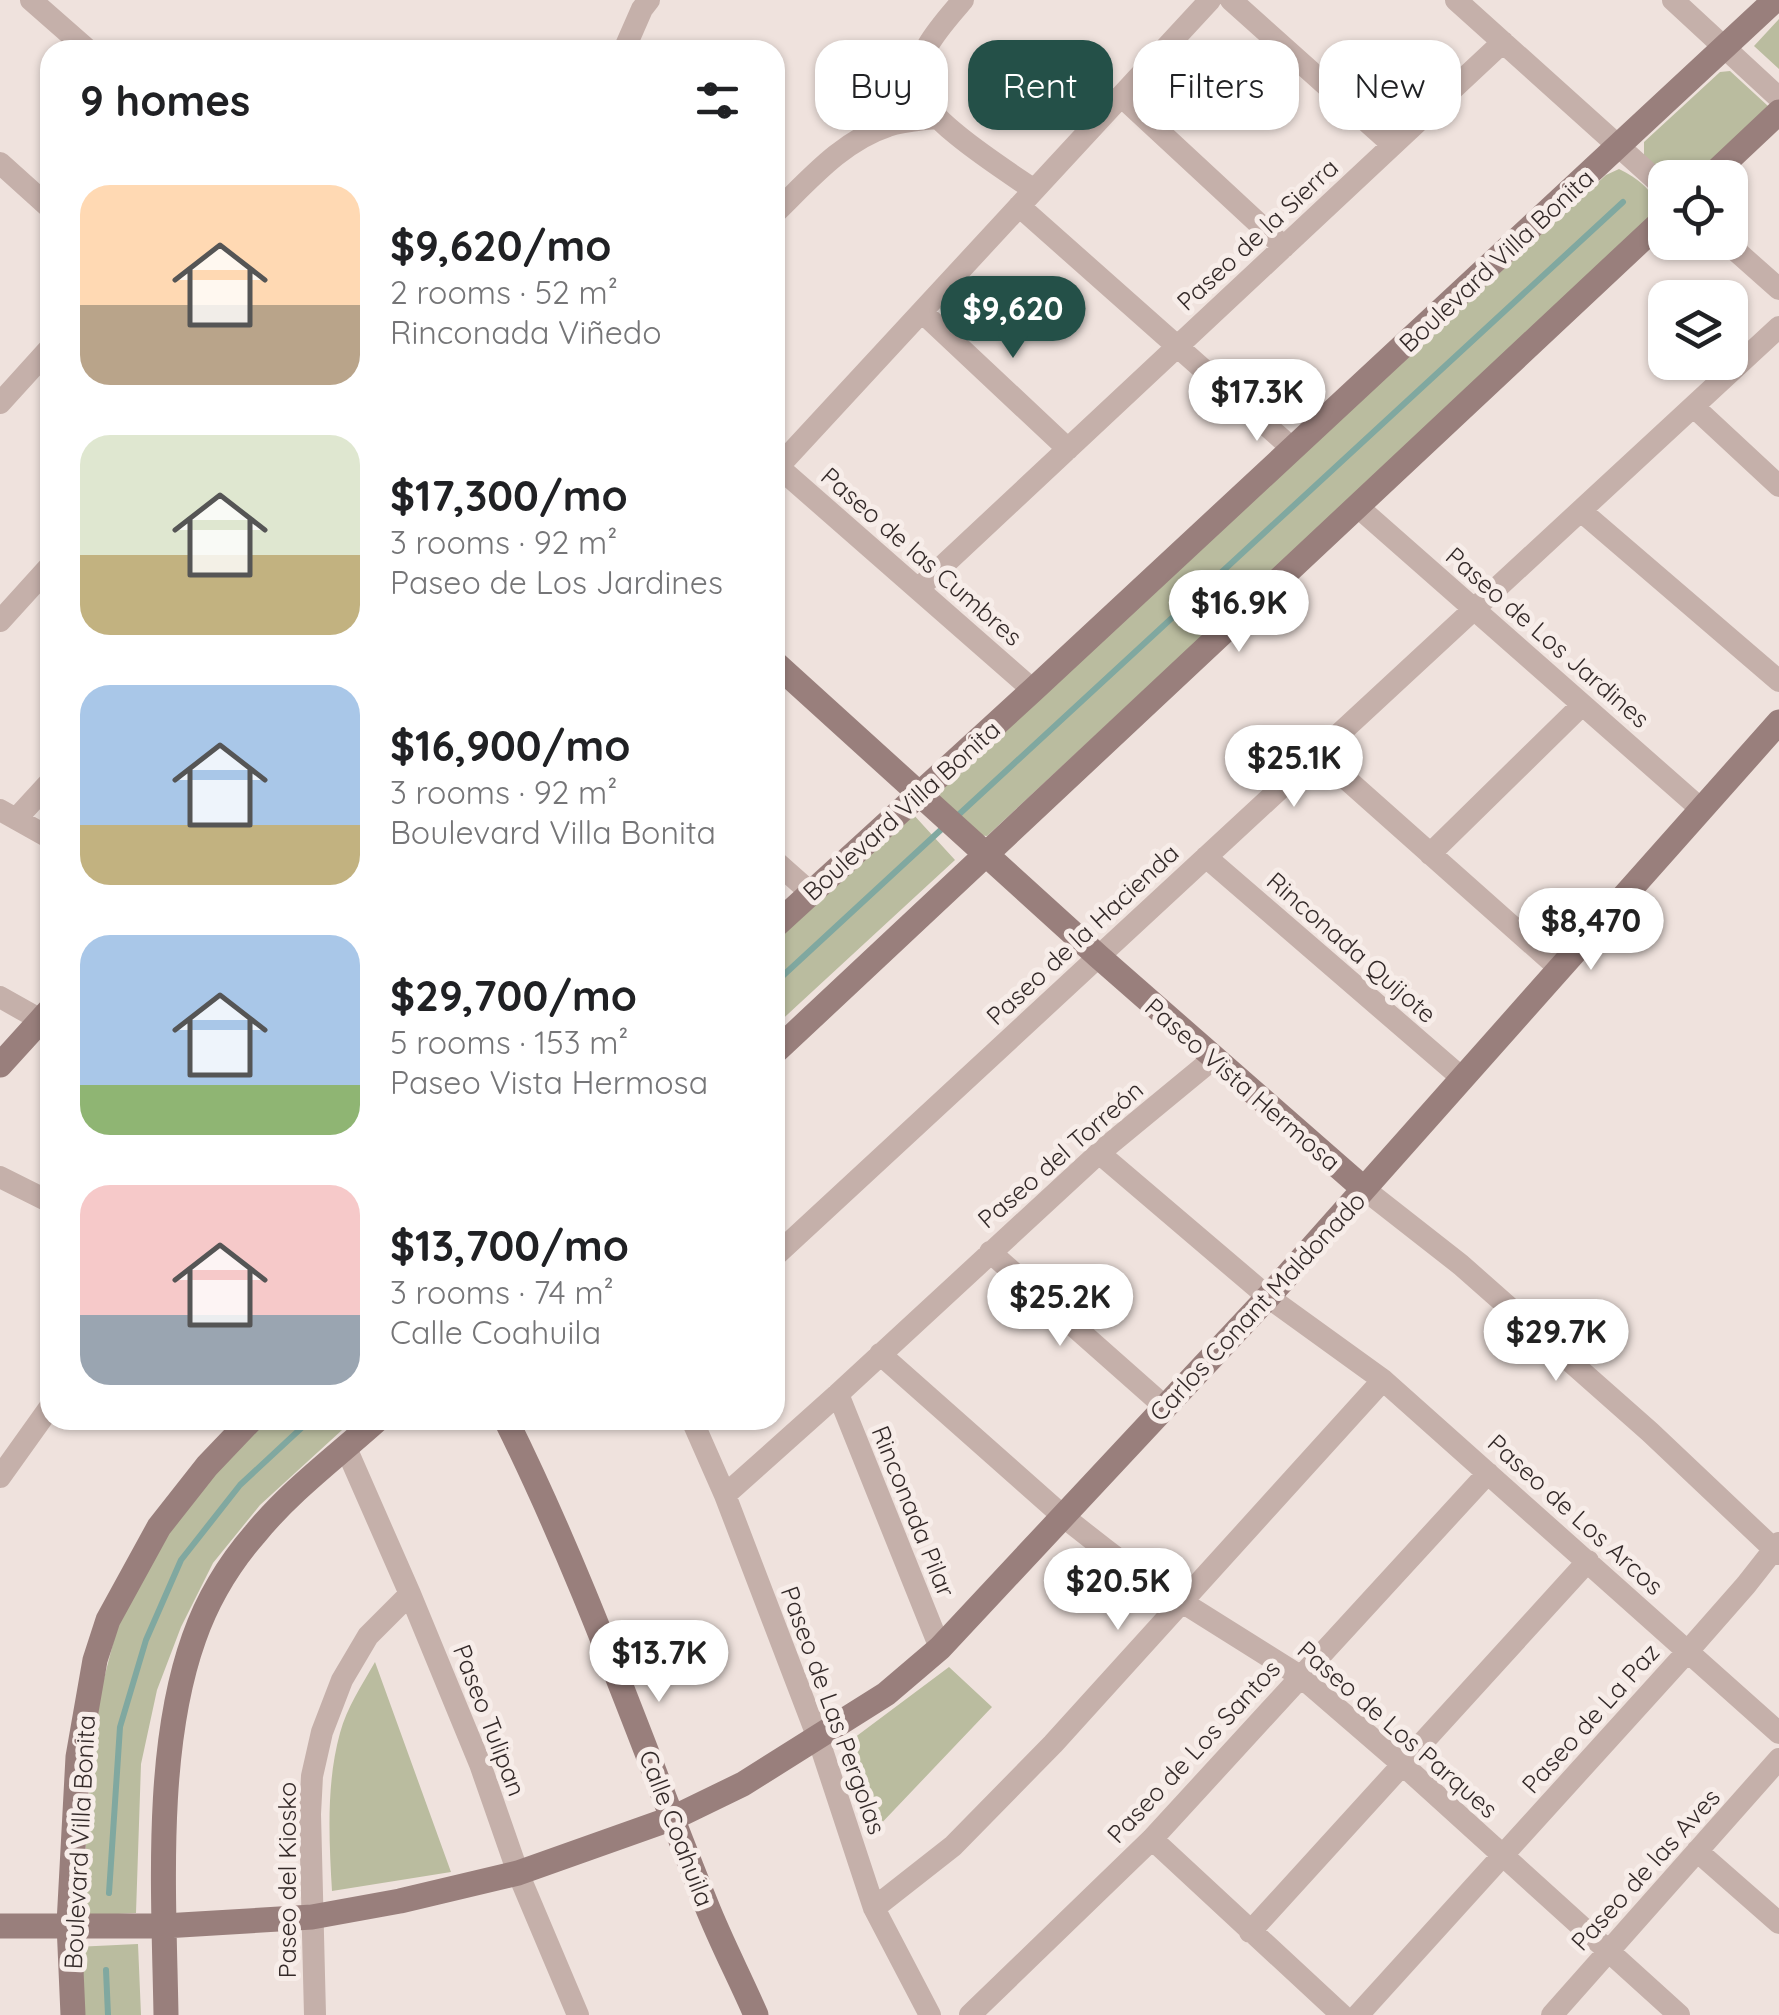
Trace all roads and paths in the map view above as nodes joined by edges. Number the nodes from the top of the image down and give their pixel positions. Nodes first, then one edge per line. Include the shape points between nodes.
1 (31, 0) edge
2 (649, 0) edge
3 (963, 0) edge
4 (1210, 0) edge
5 (1231, 0) edge
6 (1456, 0) edge
7 (1673, 0) edge
8 (1775, 0) edge
9 (77, 40) edge
10 (628, 40) edge
11 (932, 40) edge
12 (1503, 42) junction
13 (1726, 47) junction
14 (1121, 96) junction
15 (1779, 98) edge
16 (1779, 112) edge
17 (948, 129) edge
18 (876, 130) edge
19 (1394, 144) junction
20 (1620, 145) junction
21 (1727, 160) edge
22 (1648, 172) edge
23 (3, 173) edge
24 (1027, 198) junction
25 (40, 201) edge
26 (785, 203) edge
27 (1648, 234) edge
28 (1284, 247) junction
29 (1746, 260) edge
30 (1779, 289) edge
31 (922, 312) junction
32 (1779, 326) edge
33 (1178, 347) junction
34 (40, 359) edge
35 (0, 403) edge
36 (1694, 407) junction
37 (1068, 449) junction
38 (1293, 449) junction
39 (785, 458) edge
40 (785, 473) edge
41 (1779, 486) edge
42 (1358, 507) junction
43 (1581, 512) junction
44 (40, 577) edge
45 (918, 590) junction
46 (1473, 608) junction
47 (0, 621) edge
48 (785, 672) edge
49 (1779, 680) edge
50 (1033, 690) junction
51 (1582, 705) junction
52 (1779, 722) edge
53 (1317, 752) junction
54 (40, 790) edge
55 (922, 795) junction
56 (1701, 809) junction
57 (8, 814) edge
58 (40, 832) edge
59 (982, 851) junction
60 (1430, 854) junction
61 (1206, 857) junction
62 (785, 869) edge
63 (810, 892) junction
64 (785, 916) edge
65 (1098, 956) junction
66 (1559, 968) junction
67 (0, 997) edge
68 (40, 1015) edge
69 (40, 1025) edge
70 (785, 1042) edge
71 (1213, 1059) junction
72 (0, 1066) edge
73 (1462, 1078) junction
74 (1099, 1153) junction
75 (0, 1178) edge
76 (1364, 1189) junction
77 (40, 1197) edge
78 (785, 1247) edge
79 (990, 1252) junction
80 (1268, 1298) junction
81 (880, 1354) junction
82 (1383, 1380) junction
83 (838, 1394) junction
84 (1164, 1406) junction
85 (40, 1421) edge
86 (241, 1430) edge
87 (366, 1430) edge
88 (511, 1430) edge
89 (696, 1430) edge
90 (346, 1448) junction
91 (1488, 1472) junction
92 (0, 1477) edge
93 (725, 1495) junction
94 (1064, 1517) junction
95 (1777, 1549) edge
96 (1588, 1562) junction
97 (410, 1594) junction
98 (1182, 1602) junction
99 (940, 1648) junction
100 (1688, 1651) junction
101 (1300, 1676) junction
102 (1779, 1733) edge
103 (818, 1738) junction
104 (1779, 1758) edge
105 (1403, 1765) junction
106 (674, 1818) junction
107 (1152, 1840) junction
108 (1698, 1851) junction
109 (1502, 1856) junction
110 (518, 1873) junction
111 (874, 1908) junction
112 (312, 1917) junction
113 (1779, 1923) edge
114 (79, 1924) junction
115 (0, 1926) edge
116 (154, 1926) junction
117 (1250, 1932) junction
118 (1608, 1951) junction
119 (73, 2015) edge
120 (166, 2015) edge
121 (315, 2015) edge
122 (578, 2015) edge
123 (756, 2015) edge
124 (930, 2015) edge
125 (970, 2015) edge
126 (1342, 2015) edge
127 (1358, 2015) edge
128 (1552, 2015) edge
129 (1679, 2015) edge

1 - 9 street
2 - 10 street
3 - 11 street
4 - 14 street
5 - 19 street
6 - 12 street
7 - 13 street
8 - 13 street, Boulevard Villa Bonita
12 - 19 street, Paseo de la Sierra
12 - 20 street
13 - 15 street
13 - 20 street, Boulevard Villa Bonita
14 - 24 street
14 - 28 street
16 - 21 street
17 - 24 street
18 - 26 street via 839,152
19 - 28 street, Paseo de la Sierra
20 - 22 street
20 - 38 street, Boulevard Villa Bonita
23 - 25 street
24 - 31 street
24 - 33 street
27 - 42 street
28 - 33 street, Paseo de la Sierra
29 - 30 street
31 - 37 street
31 - 39 street
32 - 36 street, Paseo de la Hacienda
33 - 37 street, Paseo de la Sierra
33 - 38 street
34 - 35 street
36 - 41 street
36 - 43 street, Paseo de la Hacienda
37 - 45 street, Paseo de la Sierra
38 - 50 street, Boulevard Villa Bonita
40 - 45 street, Paseo de las Cumbres
42 - 46 street, Paseo de Los Jardines
42 - 59 street
43 - 46 street, Paseo de la Hacienda
43 - 49 street
44 - 47 street
45 - 50 street, Paseo de las Cumbres
46 - 51 street, Paseo de Los Jardines
46 - 53 street, Paseo de la Hacienda
48 - 55 street
50 - 55 street, Boulevard Villa Bonita
51 - 56 street, Paseo de Los Jardines
51 - 60 street
52 - 56 street, Carlos Conant Maldonado
53 - 60 street
53 - 61 street, Paseo de la Hacienda
54 - 57 street
55 - 59 street, Paseo Vista Hermosa
55 - 63 street, Boulevard Villa Bonita
56 - 66 street, Carlos Conant Maldonado
57 - 58 street
59 - 65 street, Paseo Vista Hermosa
59 - 70 street
60 - 66 street
61 - 65 street, Paseo de la Hacienda
61 - 73 street, Rinconada Quijote
62 - 63 street
63 - 64 street, Boulevard Villa Bonita
65 - 71 street, Paseo Vista Hermosa
65 - 78 street, Paseo de la Hacienda
66 - 73 street, Carlos Conant Maldonado
67 - 68 street
69 - 72 street
71 - 74 street, Paseo del Torreón
71 - 76 street, Paseo Vista Hermosa
73 - 76 street, Carlos Conant Maldonado
74 - 79 street, Paseo del Torreón
74 - 80 street, Paseo de Los Arcos
75 - 77 street
76 - 80 street, Carlos Conant Maldonado
76 - 95 street, Paseo Vista Hermosa via 1461,1265
79 - 81 street, Paseo del Torreón
79 - 84 street
80 - 82 street, Paseo de Los Arcos
80 - 84 street, Carlos Conant Maldonado
81 - 83 street, Paseo del Torreón
81 - 94 street, Paseo de Los Parques
82 - 91 street, Paseo de Los Arcos
82 - 98 street
83 - 93 street, Paseo del Torreón
83 - 99 street, Rinconada Pilar
84 - 94 street, Carlos Conant Maldonado
85 - 92 street
86 - 114 street, Boulevard Villa Bonita via 159,1527 108,1620 78,1757
87 - 90 street
88 - 106 street, Calle Coahuila via 598,1624
89 - 93 street, Paseo de Las Pergolas
90 - 97 street, Paseo Tulipan
90 - 116 street via 255,1534 229,1568 194,1638 177,1699
91 - 96 street, Paseo de Los Arcos
91 - 101 street, Paseo de Los Santos
93 - 103 street, Paseo de Las Pergolas
94 - 98 street, Paseo de Los Parques
94 - 99 street, Carlos Conant Maldonado
95 - 100 street, Paseo de La Paz
96 - 100 street, Paseo de Los Arcos
96 - 105 street
97 - 110 street, Paseo Tulipan
97 - 112 street, Paseo del Kiosko via 368,1636 322,1732 312,1776
98 - 101 street, Paseo de Los Parques
98 - 111 street via 953,1846
99 - 103 street, Carlos Conant Maldonado
100 - 102 street, Paseo de Los Arcos
100 - 109 street, Paseo de La Paz
101 - 105 street, Paseo de Los Parques
101 - 107 street, Paseo de Los Santos
103 - 106 street, Carlos Conant Maldonado
103 - 111 street, Paseo de Las Pergolas
104 - 108 street, Paseo de las Aves
105 - 109 street, Paseo de Los Parques
105 - 117 street
106 - 110 street, Carlos Conant Maldonado
106 - 123 street, Calle Coahuila
107 - 117 street
107 - 125 street, Paseo de Los Santos
108 - 113 street
108 - 118 street, Paseo de las Aves
109 - 118 street, Paseo de Los Parques
109 - 127 street, Paseo de La Paz
110 - 112 street, Carlos Conant Maldonado
110 - 122 street, Paseo Tulipan
111 - 124 street, Paseo de Las Pergolas
112 - 116 street, Carlos Conant Maldonado
112 - 121 street, Paseo del Kiosko
114 - 115 street, Carlos Conant Maldonado
114 - 116 street, Carlos Conant Maldonado
114 - 119 street, Boulevard Villa Bonita
116 - 120 street
117 - 126 street
118 - 128 street, Paseo de las Aves
118 - 129 street, Paseo de Los Parques

